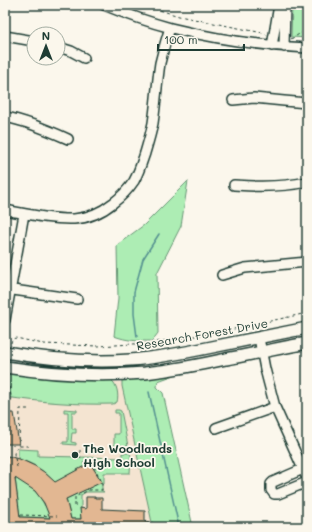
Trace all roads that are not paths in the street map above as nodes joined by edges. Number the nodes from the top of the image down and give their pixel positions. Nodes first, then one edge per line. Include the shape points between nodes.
1 (104, 5) edge
2 (279, 5) edge
3 (286, 5) edge
4 (170, 28) junction
5 (5, 36) edge
6 (26, 40) edge
7 (272, 42) junction
8 (284, 43) junction
9 (307, 48) edge
10 (66, 49) edge
11 (84, 58) dead end
12 (233, 100) dead end
13 (307, 103) edge
14 (5, 117) edge
15 (68, 140) dead end
16 (307, 182) edge
17 (234, 185) dead end
18 (5, 210) edge
19 (24, 214) junction
20 (307, 262) edge
21 (222, 275) dead end
22 (8, 290) edge
23 (77, 299) dead end
24 (5, 320) edge
25 (307, 328) edge
26 (259, 338) junction
27 (307, 343) edge
28 (5, 352) edge
29 (262, 352) junction
30 (5, 367) edge
31 (275, 407) junction
32 (216, 428) dead end
33 (303, 469) junction
34 (307, 478) edge
35 (307, 482) edge

1 - 4 street
2 - 7 street
3 - 8 street
4 - 7 street via 224,39
4 - 19 street via 160,63 150,137 134,181 127,190 110,206 85,217 65,219
5 - 6 street
7 - 8 street
8 - 9 street
10 - 11 street
12 - 13 street via 254,98
14 - 15 street via 42,128
16 - 17 street via 256,187
18 - 19 street
19 - 22 street
20 - 21 street via 245,268
22 - 23 street
22 - 24 street
25 - 26 main road, Research Forest Drive
26 - 28 main road, Research Forest Drive via 190,352 129,360 63,360
26 - 29 street
27 - 29 main road
29 - 30 main road via 193,366 129,374 61,374
29 - 31 street
31 - 32 street
31 - 33 street
33 - 34 street
33 - 35 street via 273,482 271,490 278,494

